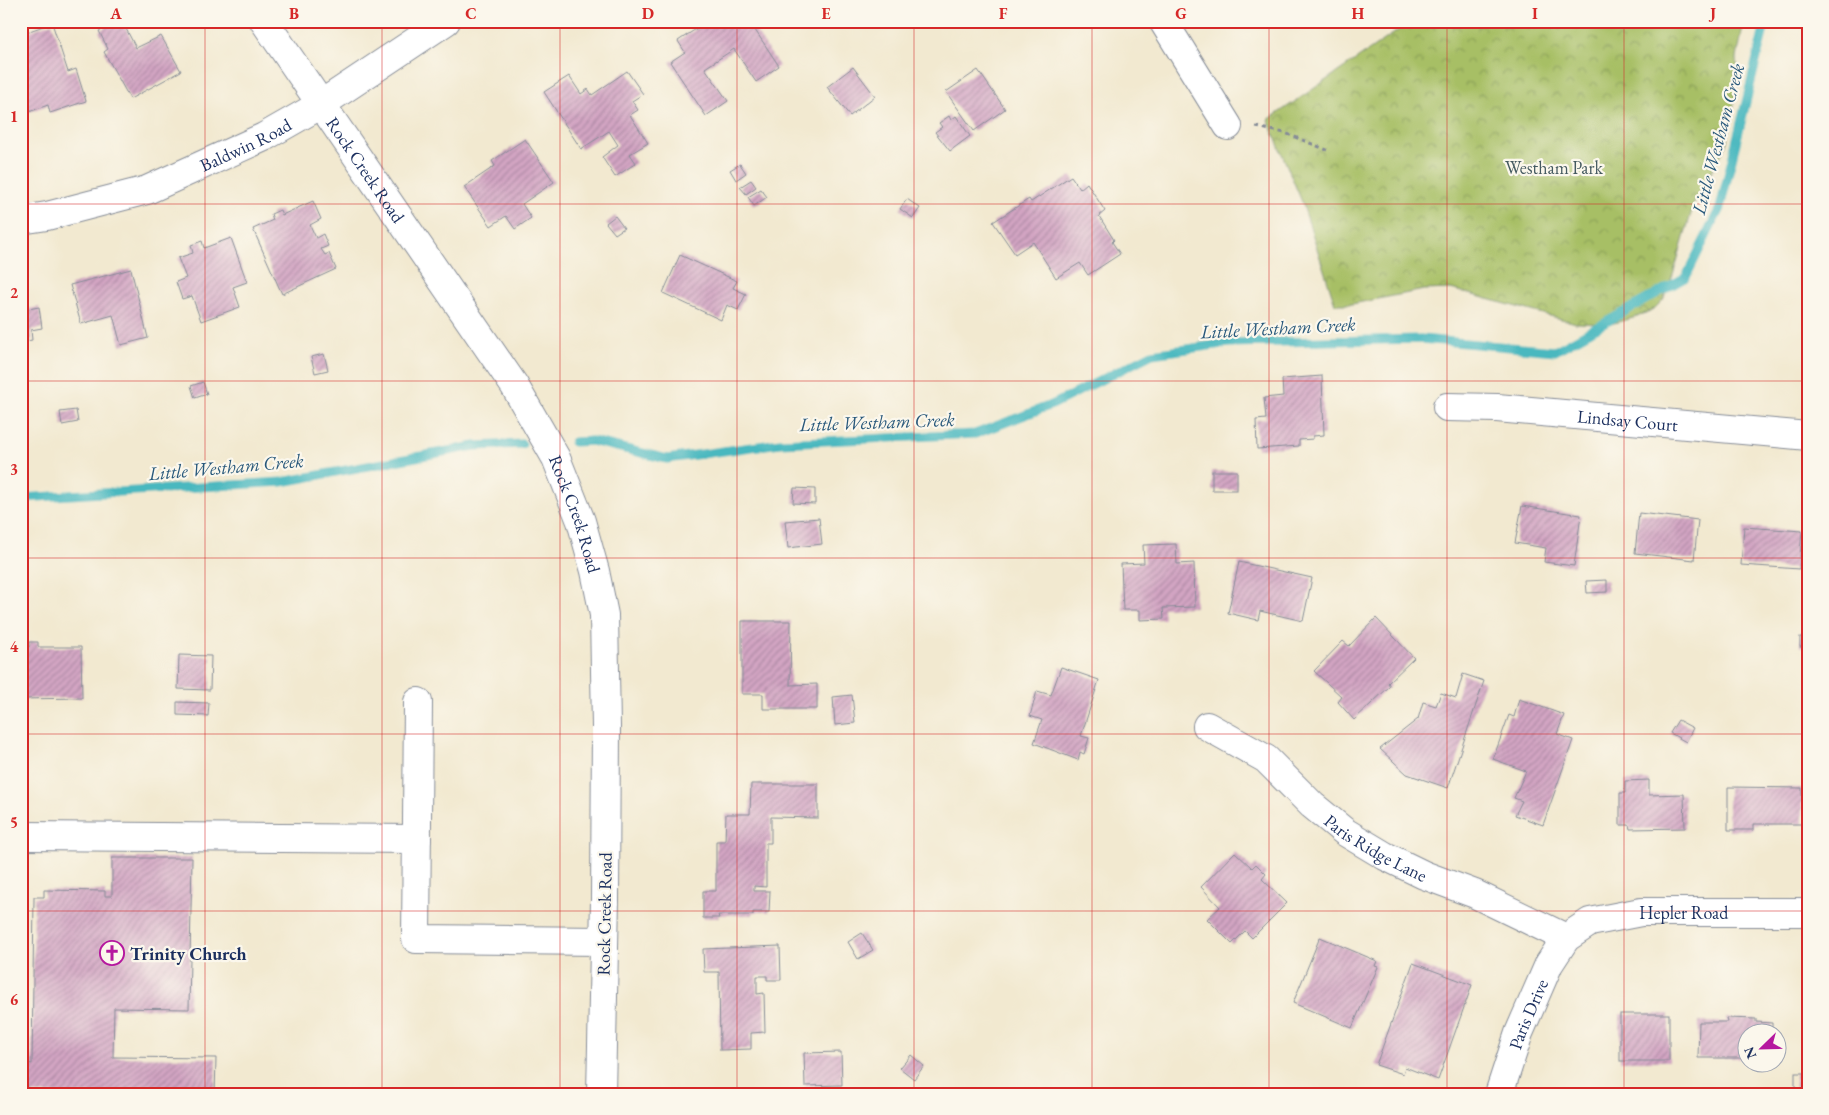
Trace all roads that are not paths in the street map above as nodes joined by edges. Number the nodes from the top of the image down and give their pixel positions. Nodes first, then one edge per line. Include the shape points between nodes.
1 (264, 21) edge
2 (446, 21) edge
3 (1163, 21) edge
4 (320, 105) junction
5 (1228, 126) road end
6 (21, 220) edge
7 (1447, 407) dead end
8 (1808, 436) edge
9 (418, 702) dead end
10 (1207, 726) dead end
11 (21, 836) edge
12 (417, 839) junction
13 (1808, 912) edge
14 (1566, 938) junction
15 (604, 941) junction
16 (601, 1094) edge
17 (1499, 1094) edge

1 - 4 street, Rock Creek Road
2 - 4 street, Baldwin Road
3 - 5 street
4 - 6 street, Baldwin Road via 264,137 147,190
4 - 15 street, Rock Creek Road via 514,385 556,458 581,521 604,615
7 - 8 street, Lindsay Court via 1497,408
9 - 12 street
10 - 14 street, Paris Ridge Lane via 1266,759 1340,828 1385,856 1475,894
11 - 12 street
12 - 15 street via 416,939
13 - 14 street, Hepler Road via 1641,912 1590,922
14 - 17 street, Paris Drive via 1545,972 1519,1033
15 - 16 street, Rock Creek Road

